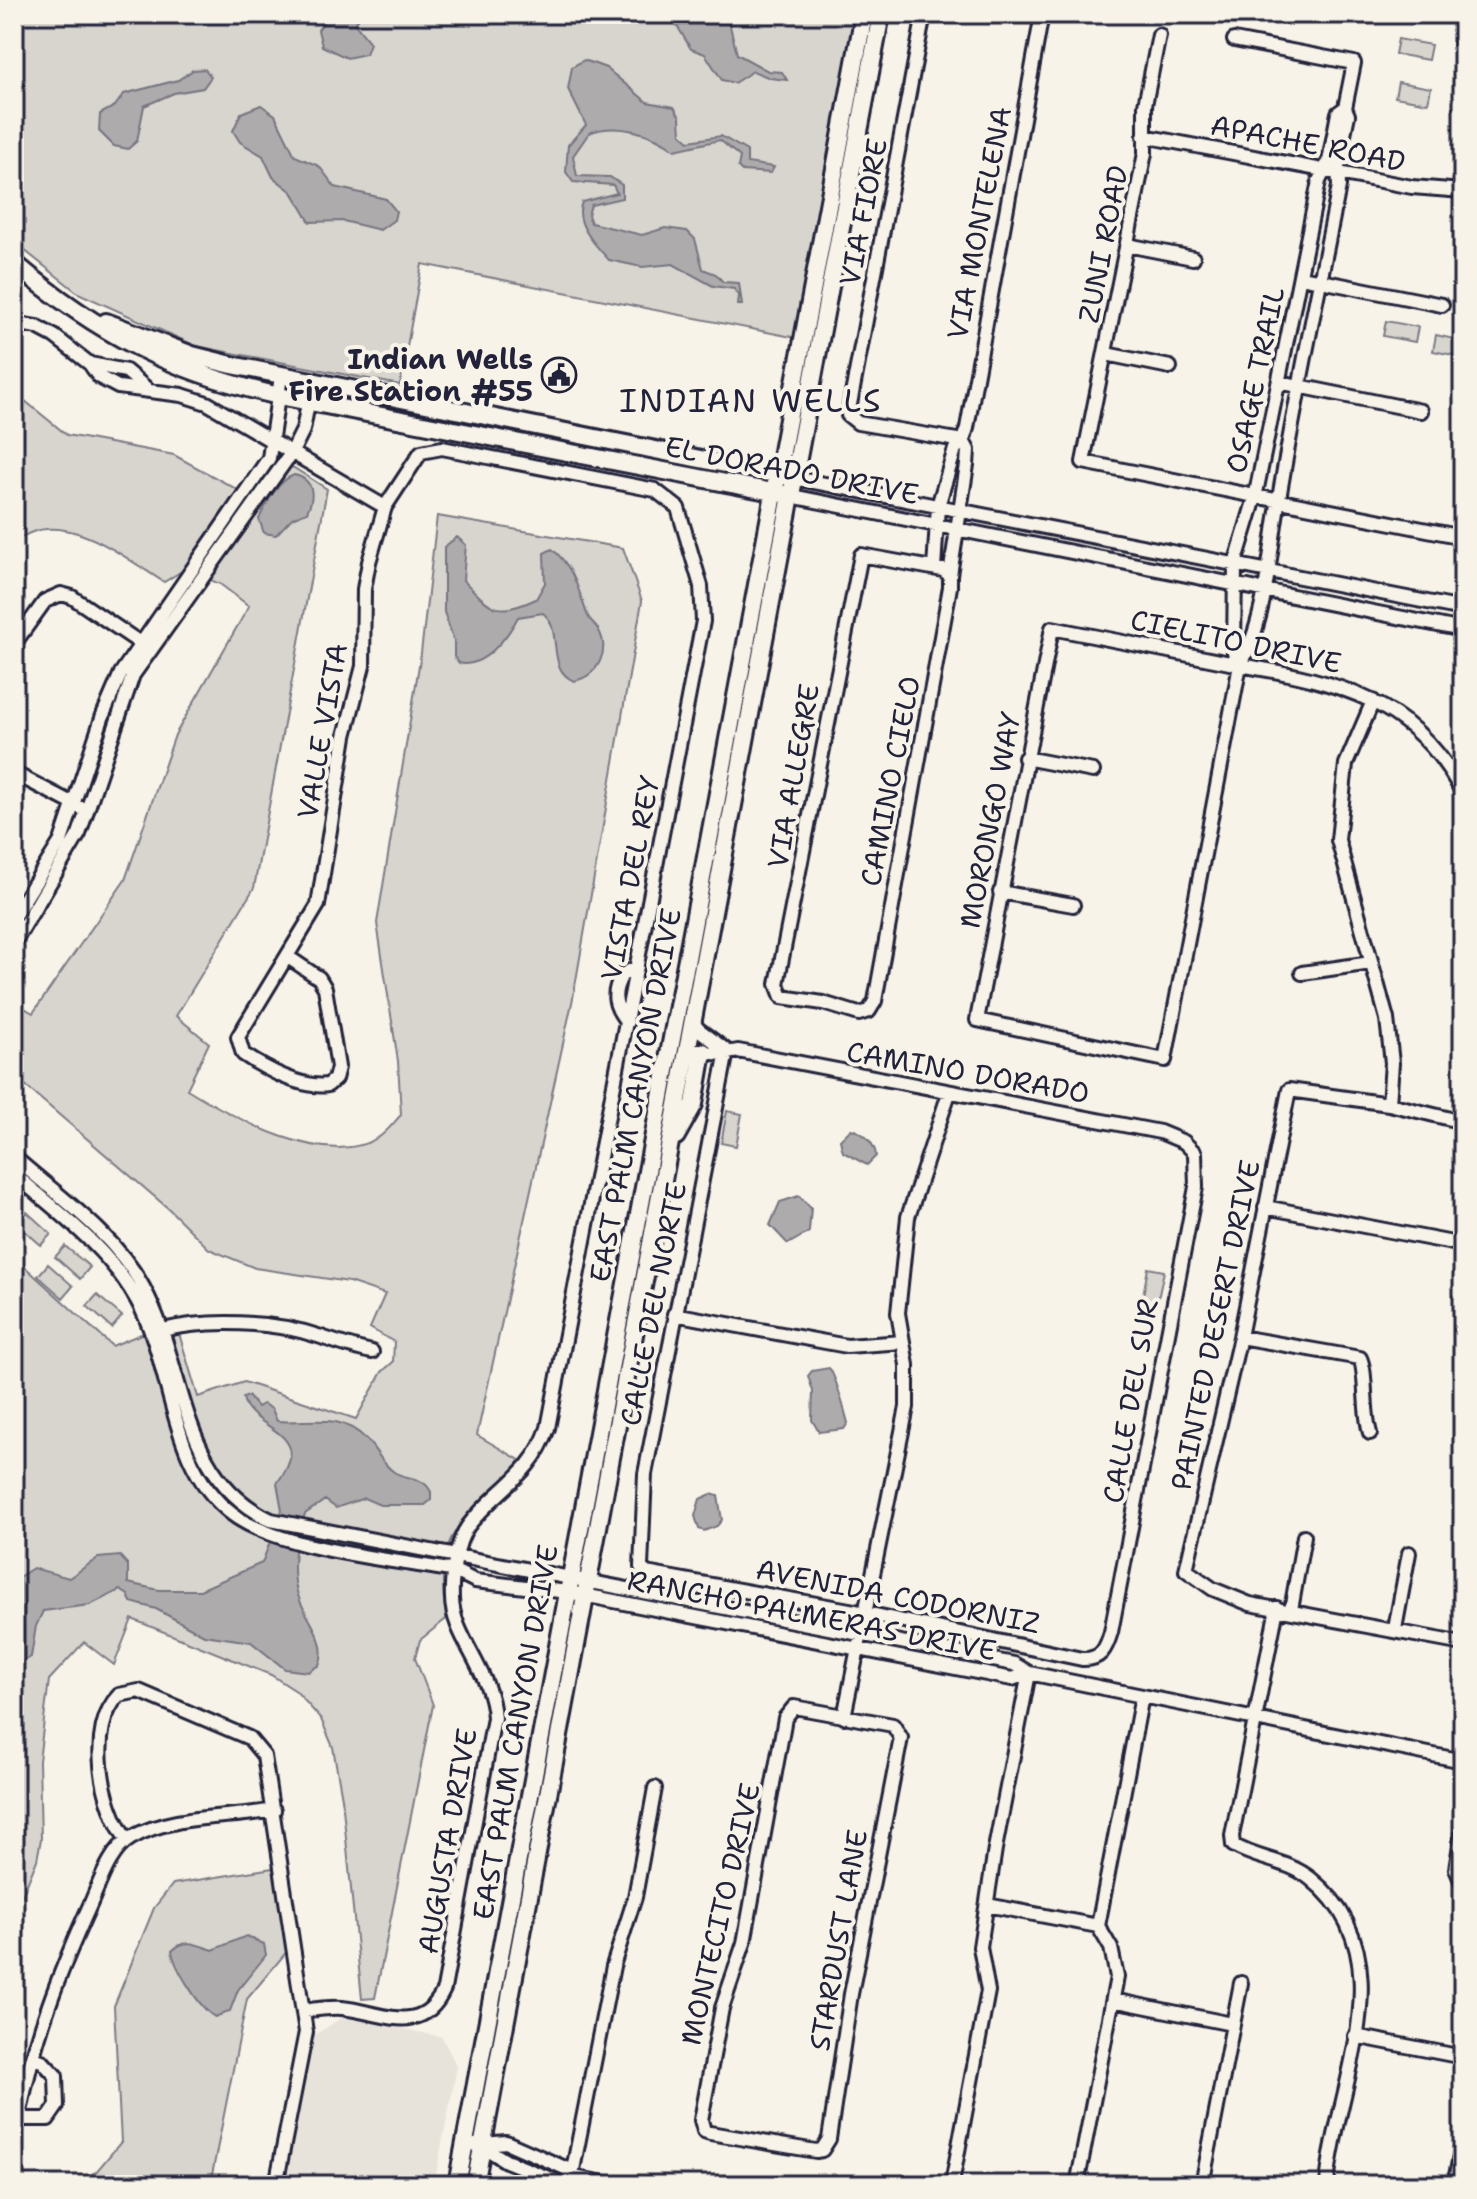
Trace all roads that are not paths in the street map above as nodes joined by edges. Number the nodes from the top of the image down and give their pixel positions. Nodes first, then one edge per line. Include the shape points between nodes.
1 (864, 14) edge
2 (881, 14) edge
3 (924, 14) edge
4 (1042, 14) edge
5 (1159, 35) dead end
6 (1234, 40) dead end
7 (1345, 108) junction
8 (1144, 136) junction
9 (1324, 171) junction
10 (1339, 173) junction
11 (1463, 191) edge
12 (1127, 245) junction
13 (1193, 258) dead end
14 (14, 263) edge
15 (1301, 277) junction
16 (1321, 281) junction
17 (1442, 305) dead end
18 (79, 311) junction
19 (14, 323) edge
20 (1106, 354) junction
21 (1170, 367) dead end
22 (281, 376) junction
23 (312, 382) junction
24 (1279, 382) junction
25 (1300, 386) junction
26 (279, 396) junction
27 (309, 402) junction
28 (1421, 411) dead end
29 (553, 430) junction
30 (272, 439) junction
31 (963, 441) junction
32 (618, 443) junction
33 (549, 449) junction
34 (292, 452) junction
35 (615, 462) junction
36 (948, 469) junction
37 (966, 471) junction
38 (786, 476) junction
39 (782, 494) junction
40 (1255, 498) junction
41 (1278, 502) junction
42 (938, 506) junction
43 (385, 507) junction
44 (962, 511) junction
45 (934, 524) junction
46 (958, 529) junction
47 (1463, 537) edge
48 (955, 558) junction
49 (935, 562) junction
50 (1235, 564) junction
51 (1270, 571) junction
52 (950, 581) junction
53 (1234, 583) junction
54 (1265, 590) junction
55 (1463, 609) edge
56 (1052, 628) joint
57 (1463, 630) edge
58 (14, 644) edge
59 (145, 647) junction
60 (1240, 665) junction
61 (1373, 701) junction
62 (1025, 758) junction
63 (1093, 771) dead end
64 (14, 773) edge
65 (1461, 785) edge
66 (75, 805) junction
67 (88, 810) junction
68 (1000, 892) junction
69 (1073, 905) dead end
70 (14, 916) edge
71 (14, 943) edge
72 (288, 957) junction
73 (1371, 963) junction
74 (1302, 973) dead end
75 (876, 984) joint
76 (692, 1020) junction
77 (977, 1020) joint
78 (687, 1049) junction
79 (727, 1051) junction
80 (949, 1093) junction
81 (1389, 1104) junction
82 (1463, 1122) edge
83 (1195, 1153) joint
84 (14, 1157) edge
85 (14, 1174) edge
86 (1265, 1207) junction
87 (1463, 1245) edge
88 (674, 1314) junction
89 (163, 1330) junction
90 (1240, 1337) junction
91 (903, 1342) junction
92 (372, 1352) dead end
93 (1370, 1433) dead end
94 (269, 1526) junction
95 (302, 1535) junction
96 (1304, 1536) dead end
97 (1409, 1553) dead end
98 (458, 1555) junction
99 (641, 1567) joint
100 (455, 1571) junction
101 (577, 1587) junction
102 (1277, 1608) junction
103 (1291, 1610) junction
104 (866, 1613) junction
105 (1395, 1629) junction
106 (862, 1635) junction
107 (1463, 1644) edge
108 (859, 1649) junction
109 (1099, 1656) joint
110 (1029, 1673) junction
111 (1142, 1696) junction
112 (844, 1717) junction
113 (1255, 1720) junction
114 (1463, 1761) edge
115 (655, 1788) dead end
116 (274, 1810) junction
117 (1463, 1827) edge
118 (127, 1840) junction
119 (1463, 1885) edge
120 (987, 1905) junction
121 (1098, 1926) junction
122 (1241, 1983) dead end
123 (1113, 2000) junction
124 (304, 2011) junction
125 (1232, 2024) junction
126 (1355, 2036) junction
127 (1463, 2057) edge
128 (33, 2058) junction
129 (759, 2139) joint
130 (1463, 2142) edge
131 (474, 2144) junction
132 (953, 2178) dead end
133 (572, 2181) edge
134 (276, 2185) edge
135 (457, 2185) edge
136 (475, 2185) edge
137 (614, 2185) edge
138 (1077, 2185) edge
139 (1202, 2185) edge
140 (1327, 2185) edge
141 (1454, 2185) edge

1 - 38 main road, EAST PALM CANYON DRIVE
2 - 38 main road, EAST PALM CANYON DRIVE
3 - 31 street, VIA FIORE via 849,418
4 - 31 street, VIA MONTELENA
5 - 8 street, ZUNI ROAD
6 - 7 street, OSAGE TRAIL via 1354,63
7 - 9 street, OSAGE TRAIL via 1338,113
7 - 10 street, OSAGE TRAIL
8 - 9 street, APACHE ROAD
8 - 12 street, ZUNI ROAD
9 - 10 street, APACHE ROAD
9 - 15 street, OSAGE TRAIL
10 - 11 street, APACHE ROAD
10 - 16 street, OSAGE TRAIL
12 - 13 street
12 - 20 street, ZUNI ROAD
14 - 18 main road, EL DORADO DRIVE
15 - 16 street
15 - 24 street, OSAGE TRAIL
16 - 17 street
16 - 25 street, OSAGE TRAIL
18 - 22 main road, EL DORADO DRIVE via 192,355
18 - 26 main road, EL DORADO DRIVE via 150,355 211,379
19 - 30 street via 54,336 90,364 126,371 146,388 207,403
20 - 21 street
20 - 40 street, ZUNI ROAD via 1083,462
22 - 23 main road, EL DORADO DRIVE
22 - 26 street
23 - 27 street
23 - 29 main road, EL DORADO DRIVE
24 - 25 street
24 - 40 street, OSAGE TRAIL
25 - 28 street
25 - 41 street, OSAGE TRAIL
26 - 27 main road, EL DORADO DRIVE
26 - 30 street
27 - 33 main road, EL DORADO DRIVE
27 - 34 street
29 - 32 main road, EL DORADO DRIVE
29 - 33 main road
30 - 34 street
30 - 59 street via 269,458
31 - 36 street, VIA MONTELENA
31 - 37 street, VIA MONTELENA via 968,450
32 - 35 main road
32 - 38 main road, EL DORADO DRIVE
33 - 35 main road, EL DORADO DRIVE
34 - 43 street
34 - 59 street
35 - 39 main road, EL DORADO DRIVE
36 - 37 street
36 - 42 street, VIA MONTELENA
37 - 44 street, VIA MONTELENA
38 - 39 main road, EAST PALM CANYON DRIVE
38 - 42 street, EL DORADO DRIVE
39 - 45 street, EL DORADO DRIVE
39 - 76 main road, EAST PALM CANYON DRIVE
39 - 78 main road, EAST PALM CANYON DRIVE
40 - 41 street
40 - 50 street, OSAGE TRAIL
41 - 47 street
41 - 51 street, OSAGE TRAIL
42 - 44 street, EL DORADO DRIVE
42 - 45 street, VIA MONTELENA
43 - 72 street, VALLE VISTA via 364,589 363,666 345,736 318,905
43 - 98 street, VISTA DEL REY via 421,452 442,448 655,490 678,508 701,586 703,621 548,1428 540,1453 466,1528
44 - 46 street, VIA MONTELENA
44 - 50 street, EL DORADO DRIVE
45 - 46 street, EL DORADO DRIVE
45 - 49 street, VIA MONTELENA
46 - 48 street, VIA MONTELENA
46 - 53 street, EL DORADO DRIVE
48 - 49 street
48 - 52 street, CAMINO CIELO
49 - 52 street
49 - 75 street, VIA ALLEGRE via 861,555 777,984 778,992 789,999 864,1014 875,1001
50 - 51 street, EL DORADO DRIVE
50 - 53 street, OSAGE TRAIL
51 - 54 street, OSAGE TRAIL
51 - 55 street, EL DORADO DRIVE
52 - 75 street, CAMINO CIELO
53 - 54 street, EL DORADO DRIVE
53 - 60 street, OSAGE TRAIL via 1234,653
54 - 57 street, EL DORADO DRIVE
54 - 60 street, OSAGE TRAIL via 1249,651
56 - 60 street, CIELITO DRIVE
56 - 62 street, MORONGO WAY
58 - 59 street via 45,601 61,594
59 - 66 street via 113,688
59 - 67 street via 126,689
60 - 61 street, CIELITO DRIVE via 1325,681
60 - 77 street, OSAGE TRAIL via 1165,1060
61 - 65 street, CIELITO DRIVE via 1412,725
61 - 73 street via 1346,764 1338,840
62 - 63 street
62 - 68 street, MORONGO WAY
64 - 66 street
66 - 67 street
66 - 70 street via 56,851
67 - 71 street via 73,848
68 - 69 street
68 - 77 street, MORONGO WAY
72 - 72 street, VALLE VISTA via 240,1029 238,1042 243,1054 266,1067 328,1085 338,1067 325,988
73 - 74 street
73 - 81 street via 1387,1019
76 - 78 main road, EAST PALM CANYON DRIVE
76 - 79 street, CAMINO DORADO
78 - 79 street, CAMINO DORADO
78 - 101 main road, EAST PALM CANYON DRIVE
78 - 101 main road, EAST PALM CANYON DRIVE via 694,1104 668,1151
79 - 80 street, CAMINO DORADO
79 - 88 street, CALLE DEL NORTE
80 - 83 street, CAMINO DORADO via 1160,1132
80 - 91 street via 908,1217 898,1313
81 - 82 street
81 - 86 street, PAINTED DESERT DRIVE via 1289,1090
83 - 109 street, CALLE DEL SUR via 1196,1187 1111,1632
84 - 89 street via 127,1262
85 - 94 street via 115,1267 143,1313 200,1478 233,1515
86 - 87 street
86 - 90 street, PAINTED DESERT DRIVE
88 - 91 street via 859,1347
88 - 99 street, CALLE DEL NORTE via 645,1474
89 - 92 street via 198,1321 271,1328
89 - 94 street via 212,1472
90 - 93 street via 1360,1358 1363,1411
90 - 102 street, PAINTED DESERT DRIVE via 1186,1570 1213,1589
91 - 104 street via 907,1407
94 - 95 street
95 - 98 street
95 - 100 street
96 - 103 street
97 - 105 street
98 - 100 street, AUGUSTA DRIVE
98 - 101 street
99 - 104 street, AVENIDA CODORNIZ via 646,1573
100 - 101 street via 475,1581
100 - 124 street, AUGUSTA DRIVE via 452,1605 488,1680 494,1718 444,1989 434,2007 409,2018 341,2008
101 - 106 street, RANCHO PALMERAS DRIVE
101 - 108 street, RANCHO PALMERAS DRIVE
101 - 131 main road, EAST PALM CANYON DRIVE
102 - 103 street
102 - 113 street
103 - 105 street
104 - 106 street
104 - 109 street, AVENIDA CODORNIZ via 1082,1659
105 - 107 street
106 - 108 street
106 - 110 street, RANCHO PALMERAS DRIVE via 1014,1664
108 - 110 street, RANCHO PALMERAS DRIVE via 1012,1679
108 - 112 street
110 - 111 street, RANCHO PALMERAS DRIVE
110 - 120 street
111 - 113 street, RANCHO PALMERAS DRIVE
111 - 121 street
112 - 129 street, MONTECITO DRIVE via 794,1707 785,1718 744,1943 722,2008 702,2125 710,2133
112 - 129 street, STARDUST LANE via 893,1725 901,1738 829,2139 816,2151
113 - 114 street, RANCHO PALMERAS DRIVE
113 - 126 street via 1233,1845 1311,1879 1343,1917 1361,1969
115 - 133 street via 635,1897 613,1966
116 - 118 street via 163,1826
116 - 118 street via 264,1756 249,1738 132,1691 119,1695 110,1708 101,1758 109,1809
116 - 124 street
117 - 119 street via 1456,1869
118 - 128 street via 107,1867 56,1979
120 - 121 street
120 - 132 street via 980,1947 988,1991
121 - 123 street via 1111,1948 1117,1977
122 - 125 street
123 - 125 street
123 - 138 street
124 - 134 street via 304,2043
125 - 139 street
126 - 127 street
126 - 140 street
128 - 128 street via 20,2116 48,2119 56,2113 56,2076
130 - 141 street
131 - 133 street via 518,2146 565,2168
131 - 135 main road, EAST PALM CANYON DRIVE
131 - 136 main road, EAST PALM CANYON DRIVE
133 - 137 street

